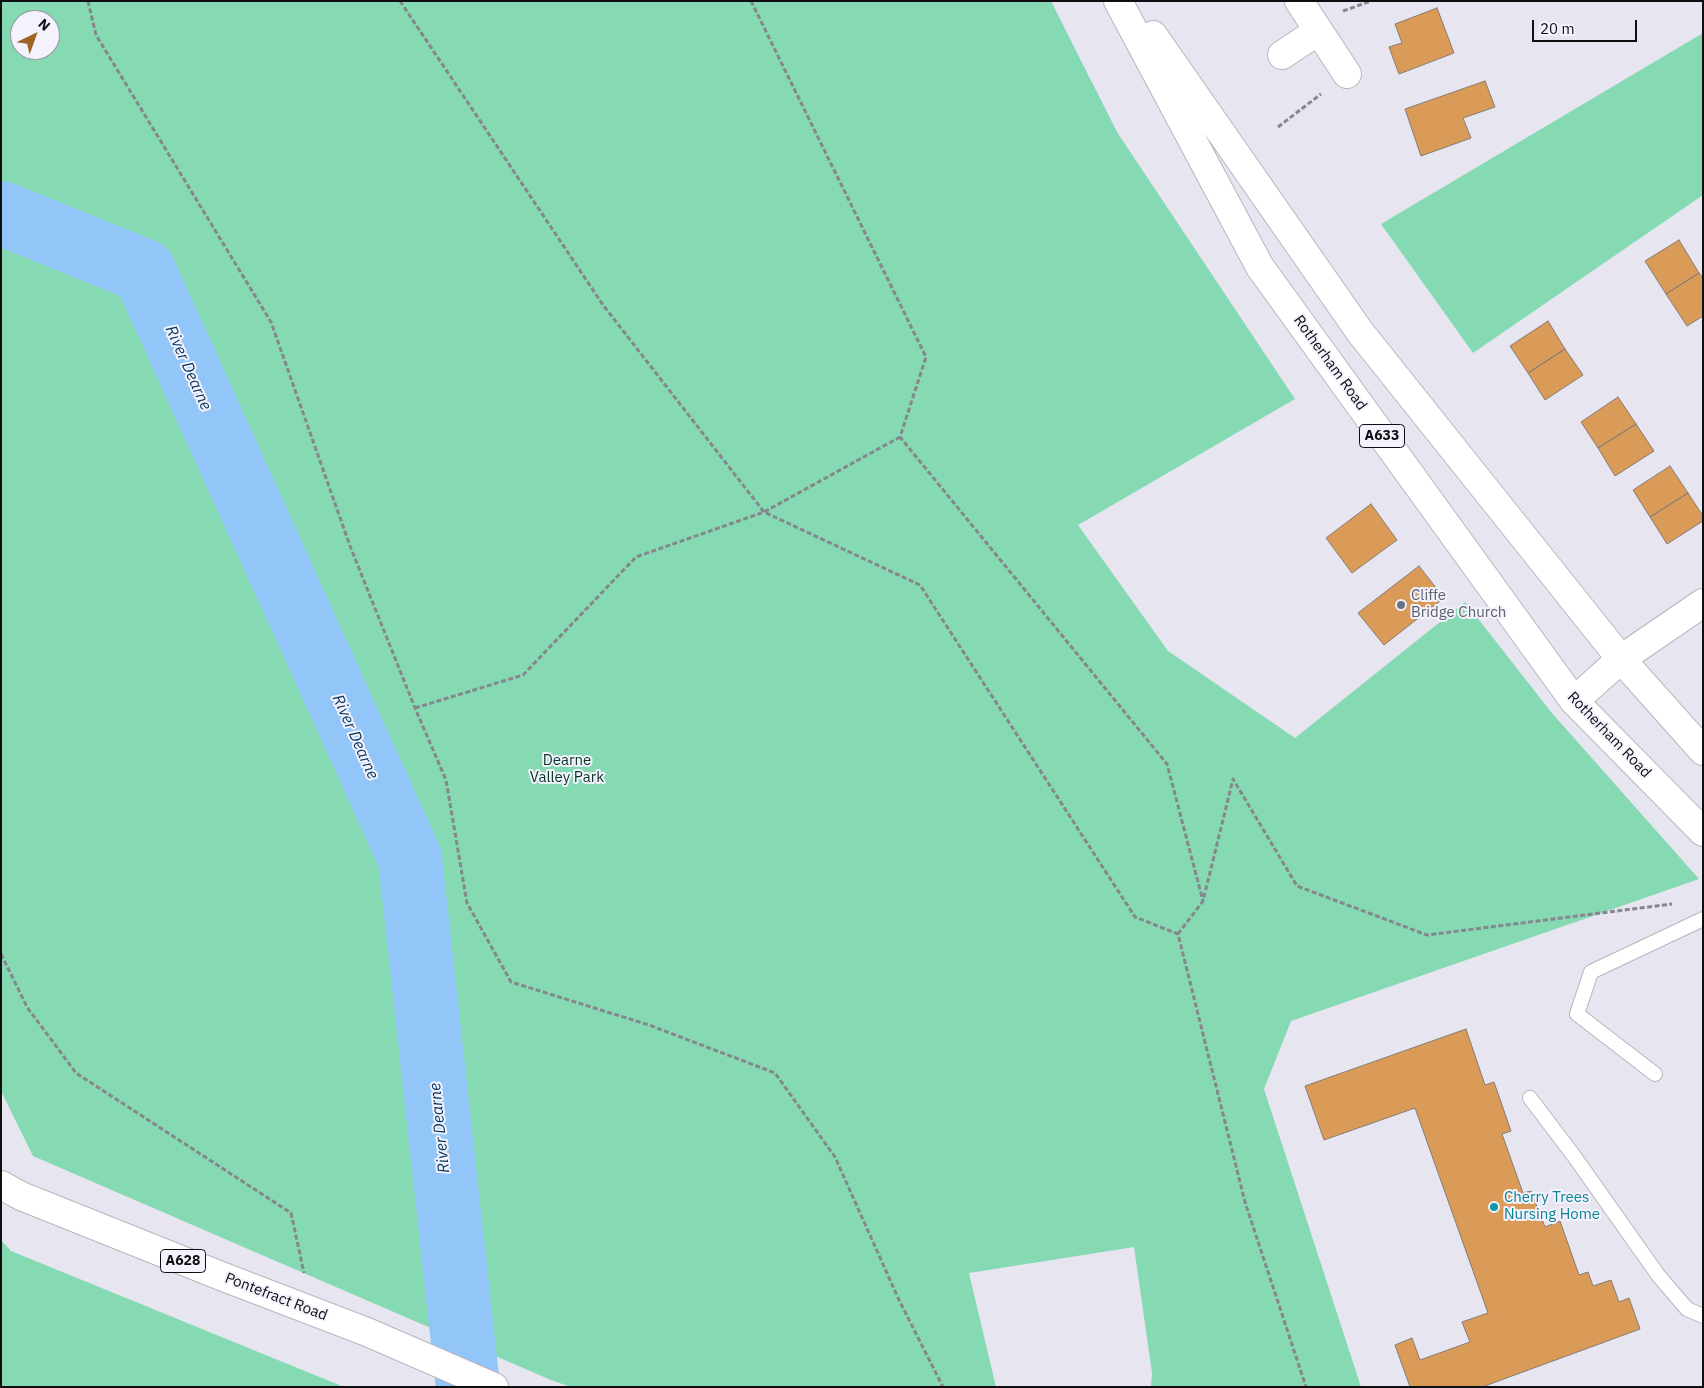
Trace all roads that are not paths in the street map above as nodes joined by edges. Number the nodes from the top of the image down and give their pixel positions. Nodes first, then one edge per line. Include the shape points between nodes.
1 (1118, 1) edge
2 (1130, 1) edge
3 (1299, 1) edge
4 (1318, 31) junction
5 (1282, 55) dead end
6 (1347, 74) road end
7 (1703, 603) edge
8 (1621, 659) junction
9 (1574, 701) junction
10 (1703, 751) edge
11 (1703, 832) edge
12 (1703, 919) edge
13 (1655, 1074) dead end
14 (1530, 1098) dead end
15 (1, 1185) edge
16 (1703, 1316) edge
17 (494, 1387) edge

1 - 9 main road, Rotherham Road / A633 via 1260,267
2 - 8 main road via 1360,332
3 - 4 main road
4 - 5 main road
4 - 6 main road
7 - 8 main road
8 - 9 main road
8 - 10 main road
9 - 11 main road, Rotherham Road / A633
12 - 13 lane via 1591,972 1580,1006 1578,1014
14 - 16 lane via 1658,1275 1688,1309
15 - 17 main road, Pontefract Road / A628 via 20,1196 367,1332

